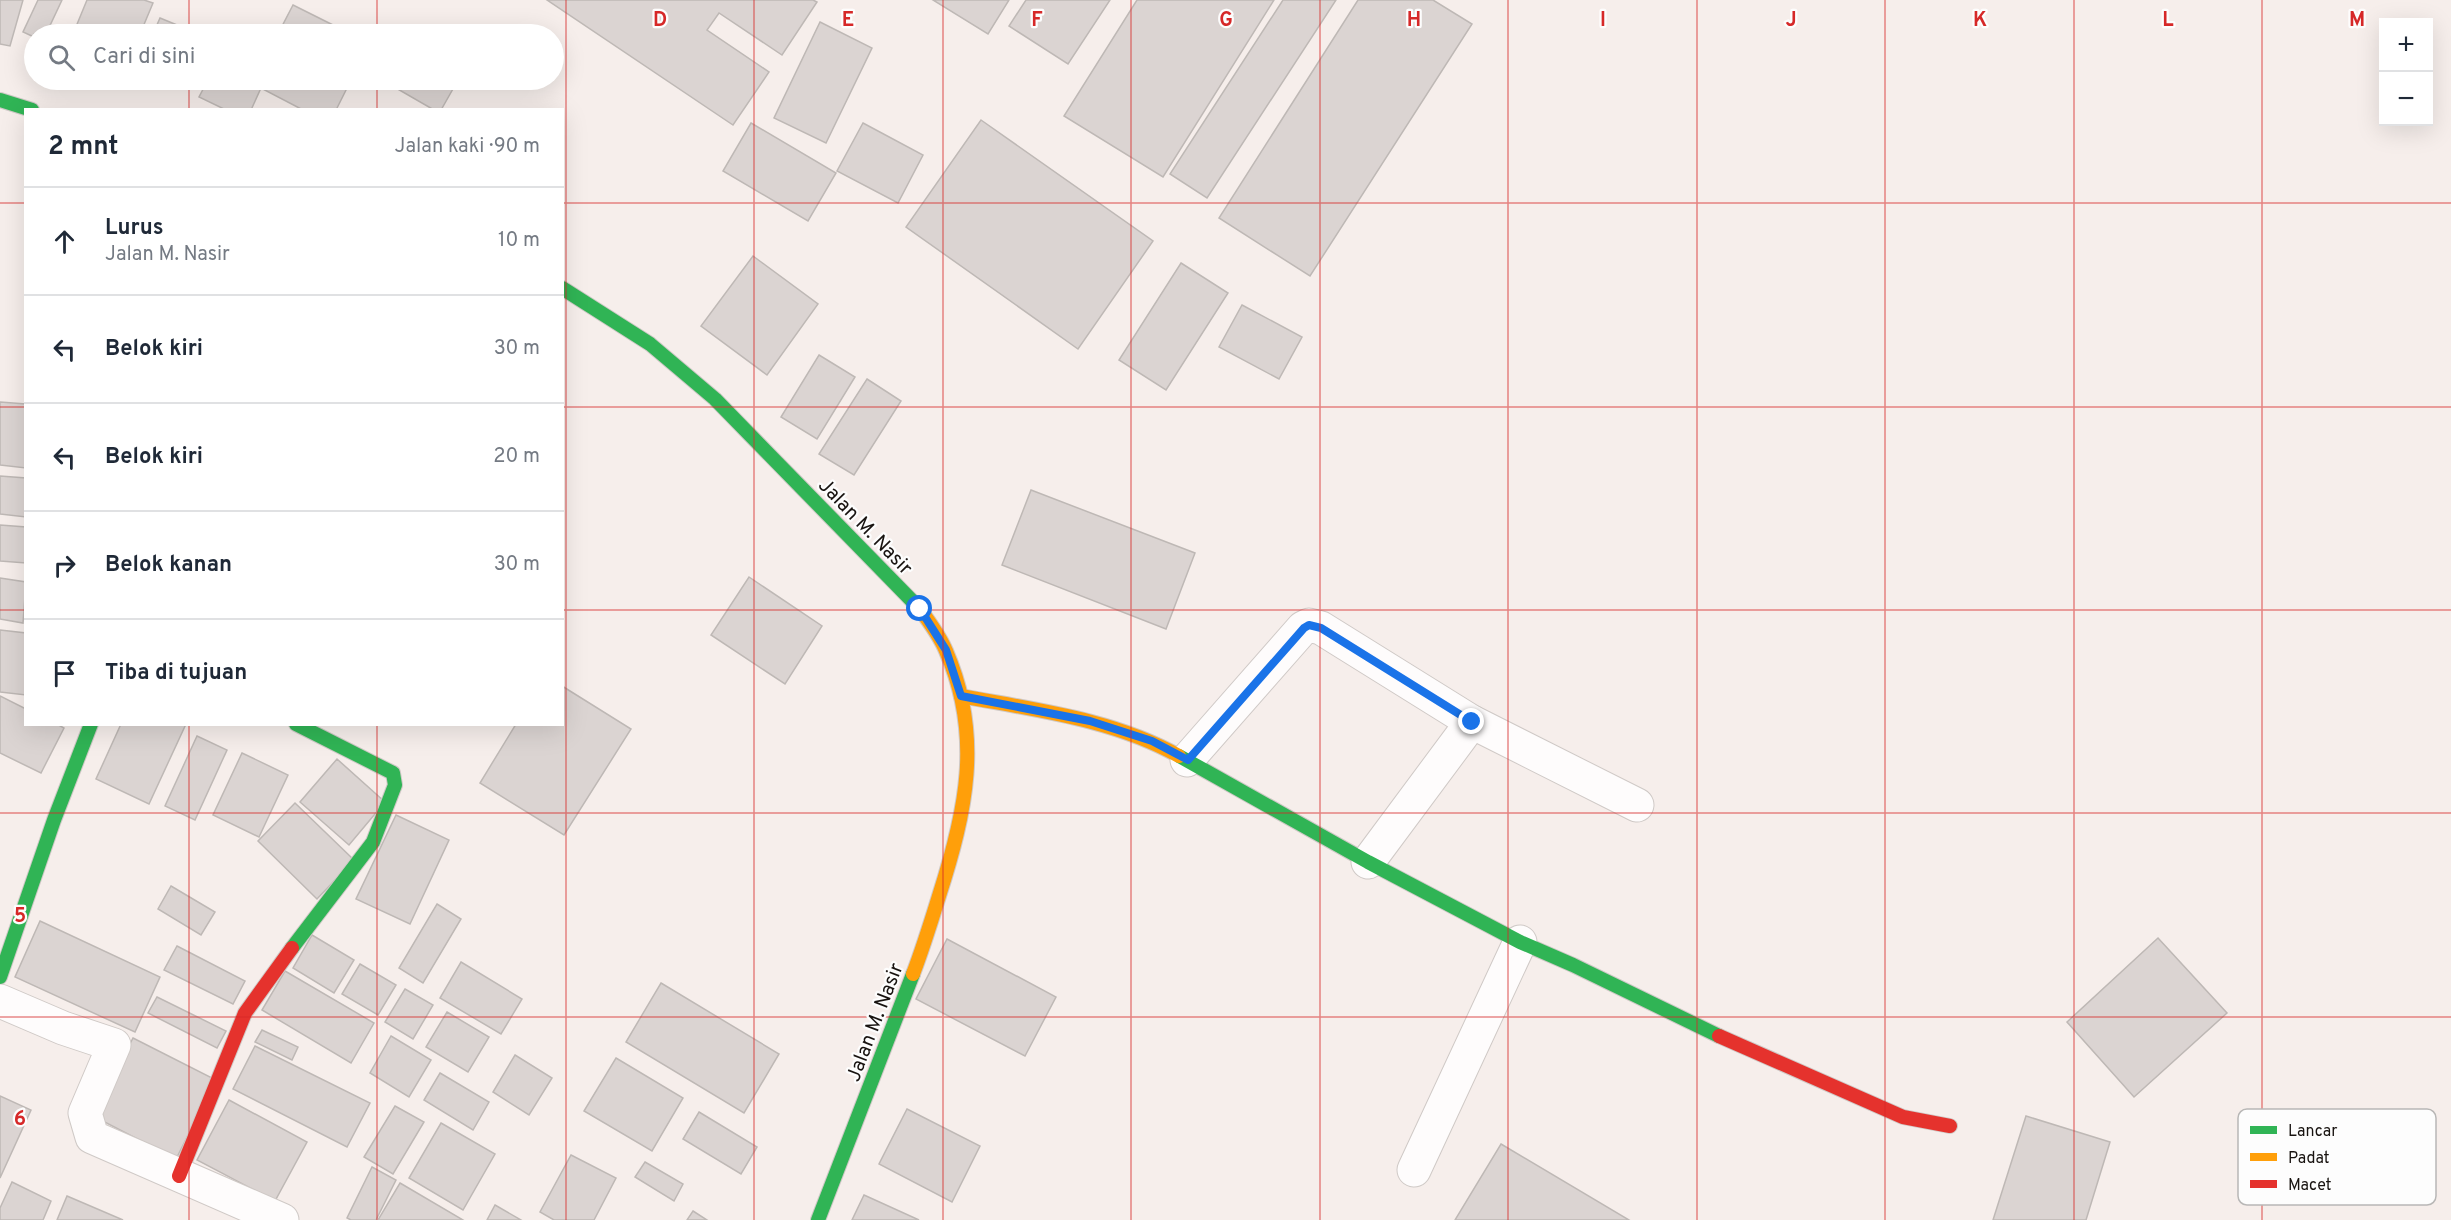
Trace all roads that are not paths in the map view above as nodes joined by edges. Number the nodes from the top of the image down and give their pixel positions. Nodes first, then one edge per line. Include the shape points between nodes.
1 (0, 100) edge
2 (26, 108) edge
3 (564, 289) edge
4 (961, 696) junction
5 (1472, 722) junction
6 (90, 726) edge
7 (300, 726) edge
8 (1188, 760) junction
9 (1637, 805) dead end
10 (1368, 862) junction
11 (1520, 942) junction
12 (0, 977) edge
13 (0, 1001) edge
14 (1950, 1126) dead end
15 (1414, 1170) dead end
16 (179, 1176) junction
17 (282, 1220) edge
18 (818, 1220) edge

1 - 2 street
3 - 4 street, Jalan M. Nasir via 650,344 715,399 920,609 946,650
4 - 8 street via 1090,721 1152,741
4 - 18 street, Jalan M. Nasir via 968,779 958,837 919,959
5 - 8 street via 1321,628 1309,625
5 - 9 street
5 - 10 street
6 - 12 street
7 - 16 street via 393,773 395,785 373,842 245,1013
8 - 10 street
10 - 11 street
11 - 14 street via 1903,1117
11 - 15 street
13 - 16 street via 114,1045 85,1113 92,1137
16 - 17 street

